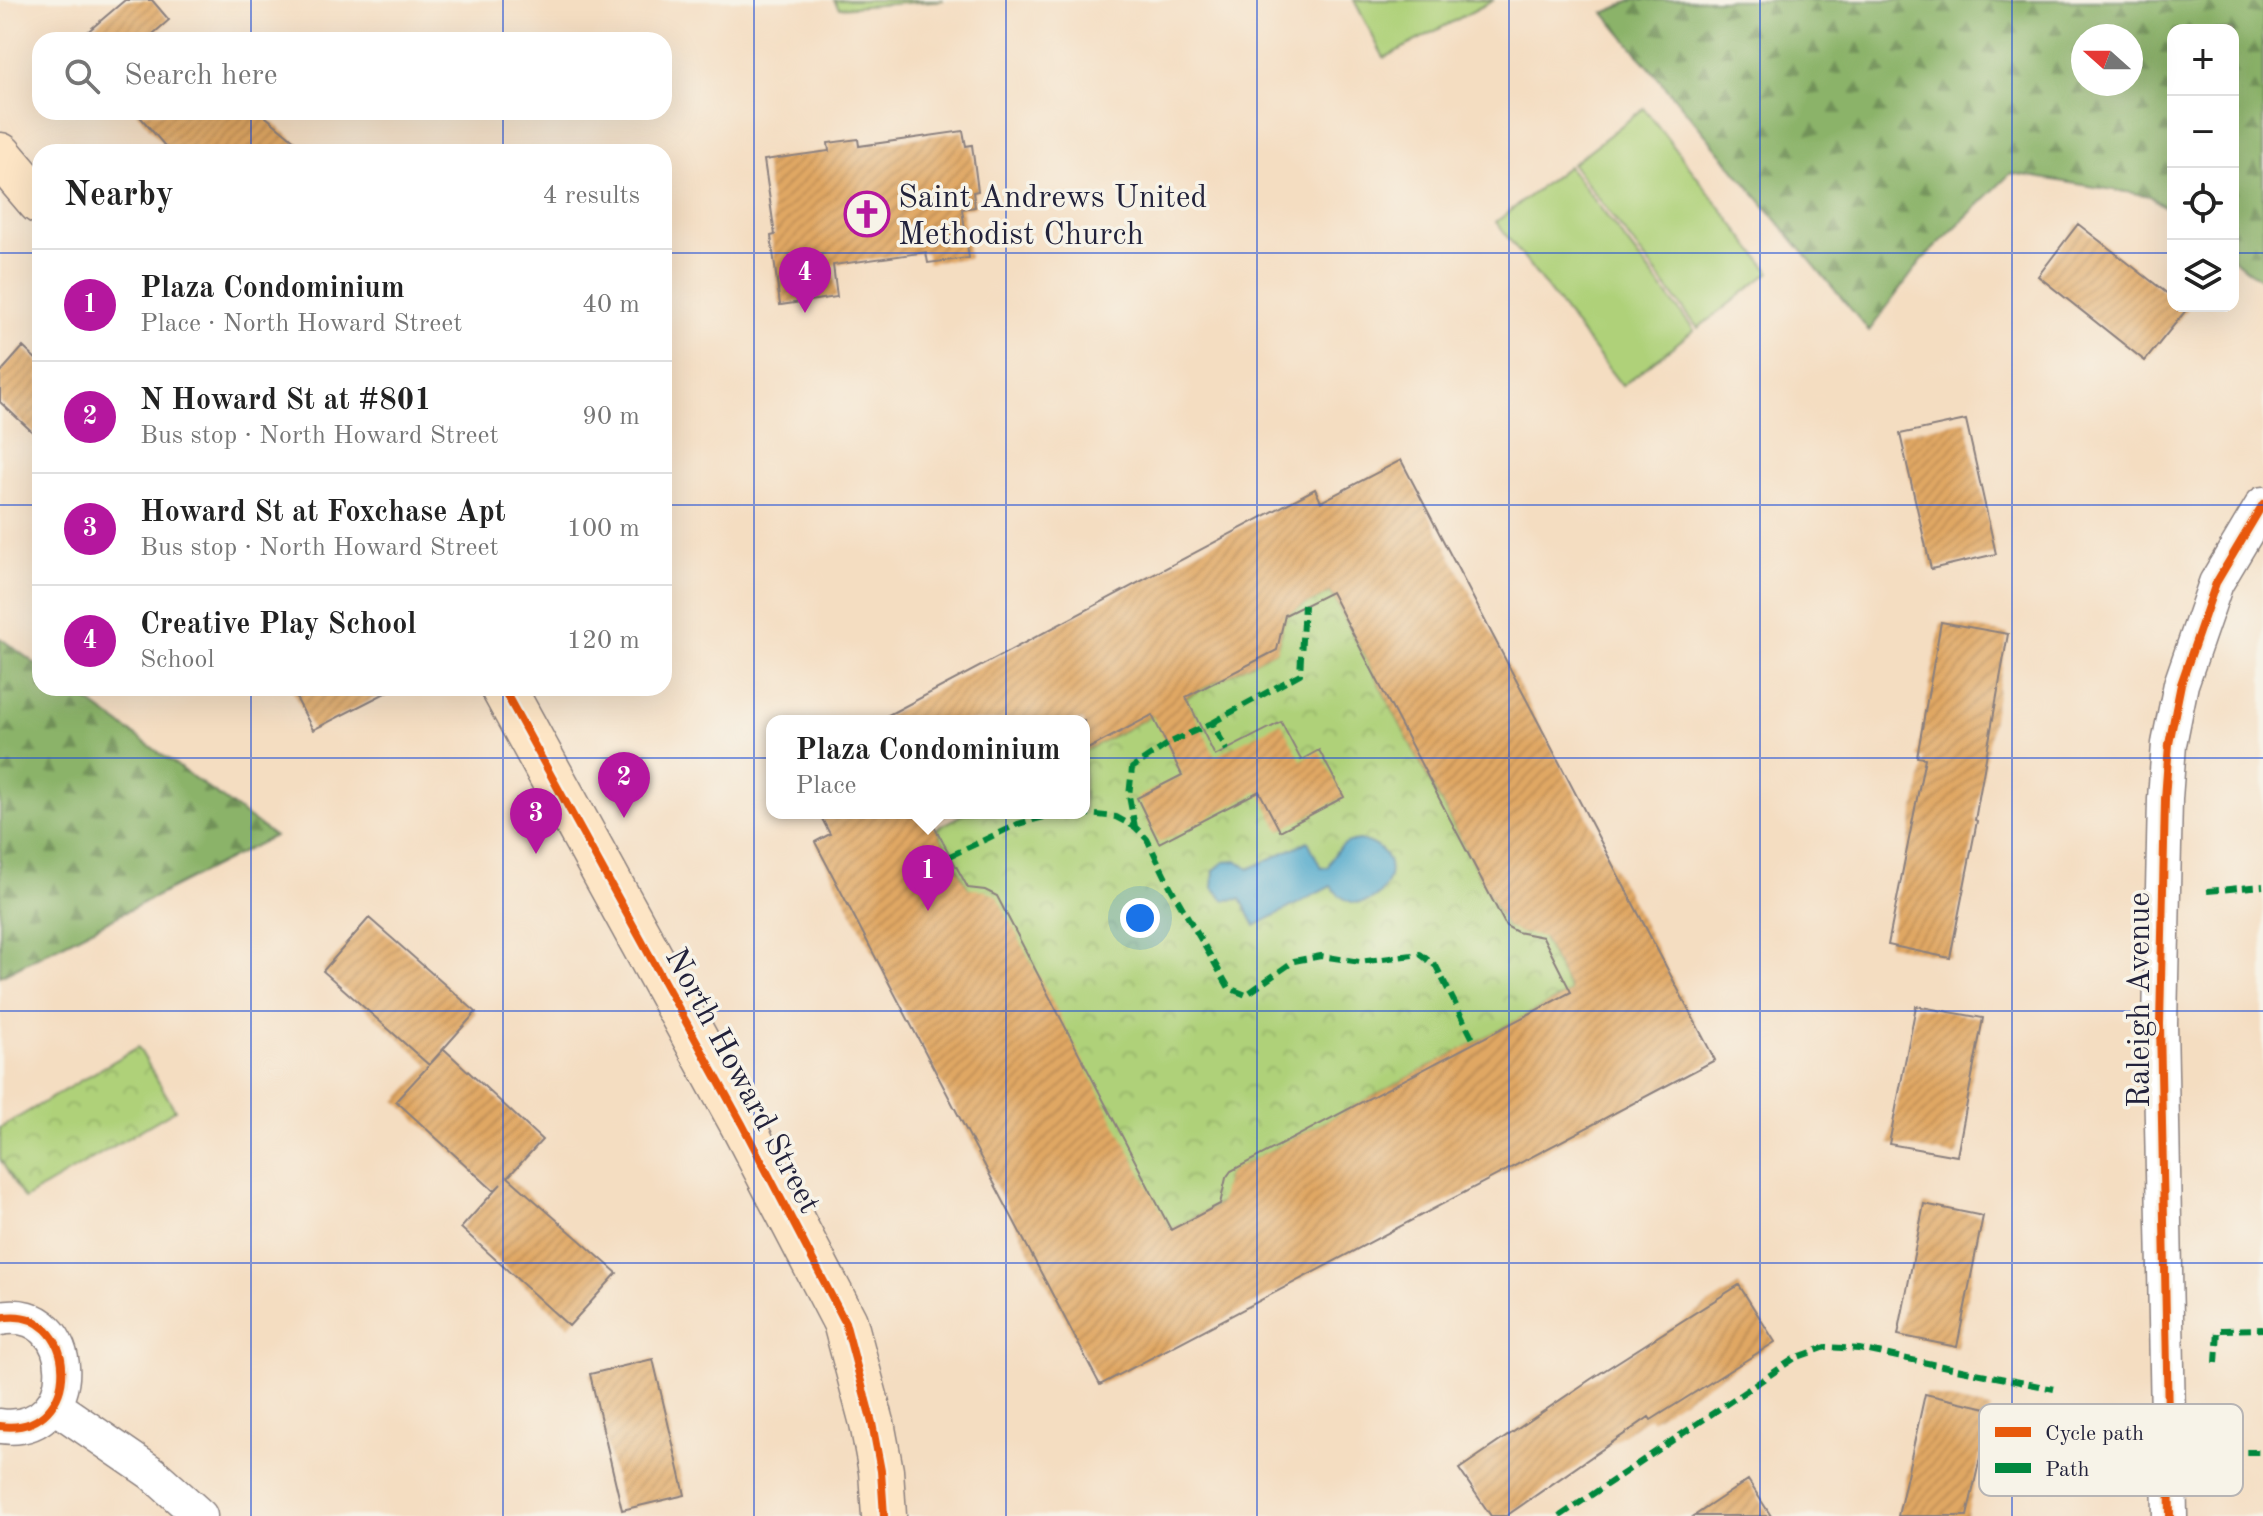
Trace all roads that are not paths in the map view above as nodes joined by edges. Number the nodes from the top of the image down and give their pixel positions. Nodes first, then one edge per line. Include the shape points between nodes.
1 (0, 155) edge
2 (32, 193) edge
3 (2263, 504) edge
4 (507, 696) edge
5 (0, 1318) edge
6 (2168, 1404) edge
7 (53, 1405) junction
8 (0, 1426) edge
9 (2170, 1496) edge
10 (200, 1516) edge
11 (884, 1516) edge
12 (2170, 1516) edge

1 - 2 street
3 - 6 street, Raleigh Avenue via 2216,583 2179,691 2169,744 2160,1038
4 - 11 street, North Howard Street via 845,1322 872,1423
5 - 7 street via 27,1319 55,1341 64,1373
7 - 8 street via 23,1425
7 - 10 street via 152,1473
9 - 12 street, Raleigh Avenue

